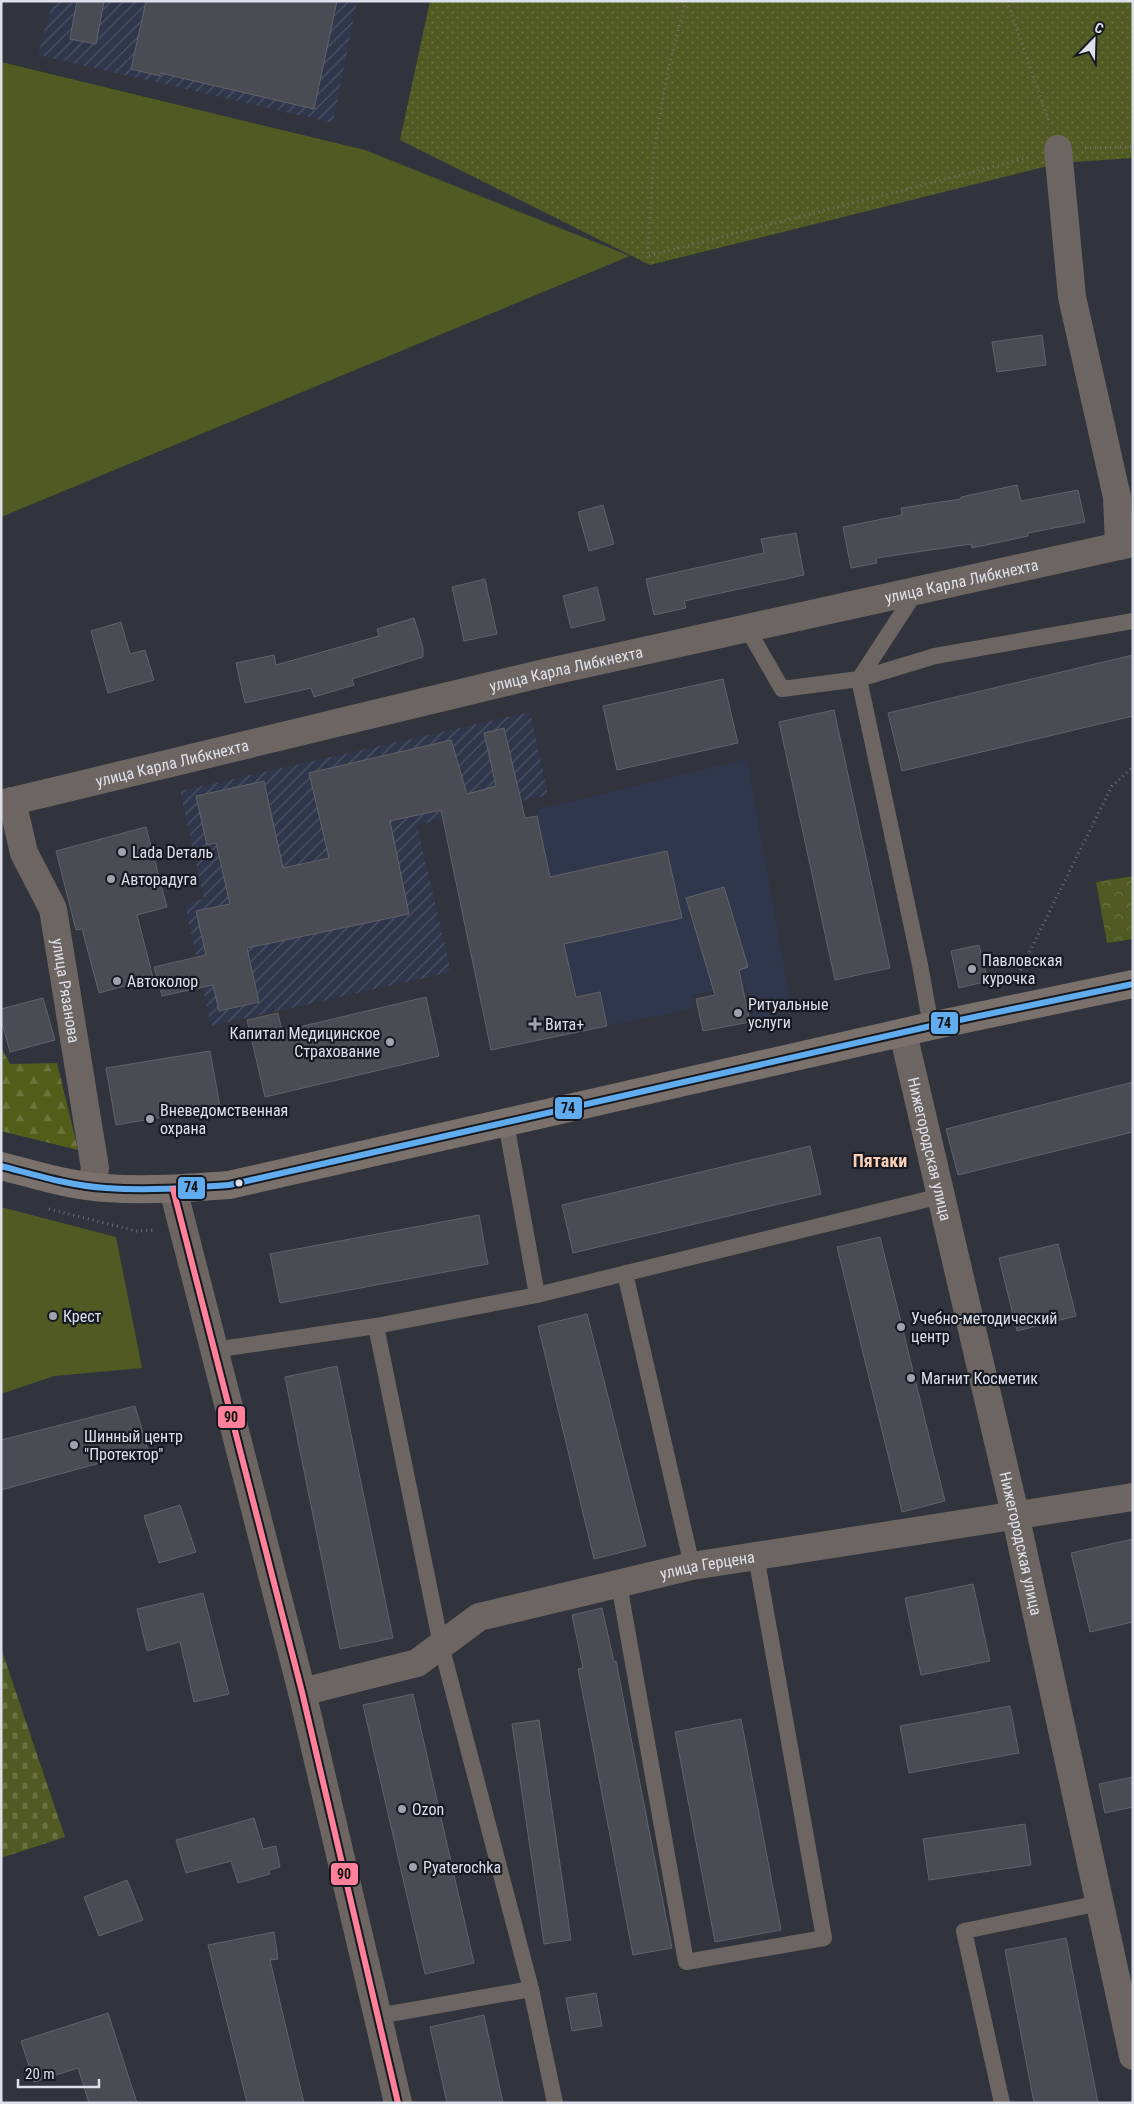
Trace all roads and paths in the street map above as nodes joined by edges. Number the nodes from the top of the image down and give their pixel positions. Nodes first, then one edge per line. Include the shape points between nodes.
1 (686, 1) edge
2 (1007, 1) edge
3 (1133, 147) edge
4 (1058, 149) junction
5 (1126, 544) edge
6 (917, 590) junction
7 (1133, 621) edge
8 (747, 628) junction
9 (859, 679) junction
10 (1133, 767) edge
11 (7, 802) edge
12 (1016, 980) dead end
13 (1133, 984) edge
14 (931, 1026) junction
15 (903, 1033) junction
16 (506, 1122) junction
17 (1, 1166) edge
18 (92, 1186) junction
19 (173, 1189) junction
20 (941, 1196) junction
21 (40, 1207) dead end
22 (183, 1228) junction
23 (625, 1274) junction
24 (537, 1295) junction
25 (376, 1326) junction
26 (214, 1350) junction
27 (1133, 1497) edge
28 (1015, 1514) junction
29 (756, 1556) junction
30 (692, 1566) junction
31 (619, 1584) junction
32 (441, 1645) junction
33 (302, 1692) junction
34 (1100, 1903) junction
35 (531, 1989) junction
36 (378, 2016) junction
37 (1133, 2056) edge
38 (398, 2103) edge
39 (555, 2103) edge
40 (1002, 2103) edge

1 - 4 path via 668,69 654,151 648,256
2 - 4 path
3 - 4 path
4 - 5 street via 1072,297
5 - 6 street, улица Карла Либкнехта
6 - 8 street, улица Карла Либкнехта
6 - 9 lane
7 - 9 lane via 935,656
8 - 9 lane via 782,689
8 - 11 street, улица Карла Либкнехта via 340,720
9 - 14 lane
10 - 12 path via 1112,786
11 - 18 street, улица Рязанова via 24,853 53,909 94,1168
13 - 14 main road
14 - 15 main road
15 - 16 main road
15 - 20 street, Нижегородская улица
16 - 19 main road via 229,1185
16 - 24 lane
17 - 18 main road
18 - 19 main road
19 - 22 street
20 - 23 lane
20 - 28 street, Нижегородская улица
21 - 22 path via 136,1231
22 - 26 street
23 - 24 lane
23 - 30 lane
24 - 25 lane
25 - 26 lane
25 - 32 lane
26 - 33 street
27 - 28 street, улица Герцена
28 - 29 street, улица Герцена
28 - 34 street, Нижегородская улица
29 - 30 street, улица Герцена
29 - 31 lane via 824,1938 686,1962
30 - 31 street, улица Герцена
31 - 32 street, улица Герцена via 479,1617
32 - 33 street, улица Герцена via 417,1663
32 - 35 lane
33 - 36 street
34 - 37 street, Нижегородская улица
34 - 40 lane via 964,1931
35 - 36 lane
35 - 39 lane
36 - 38 street

